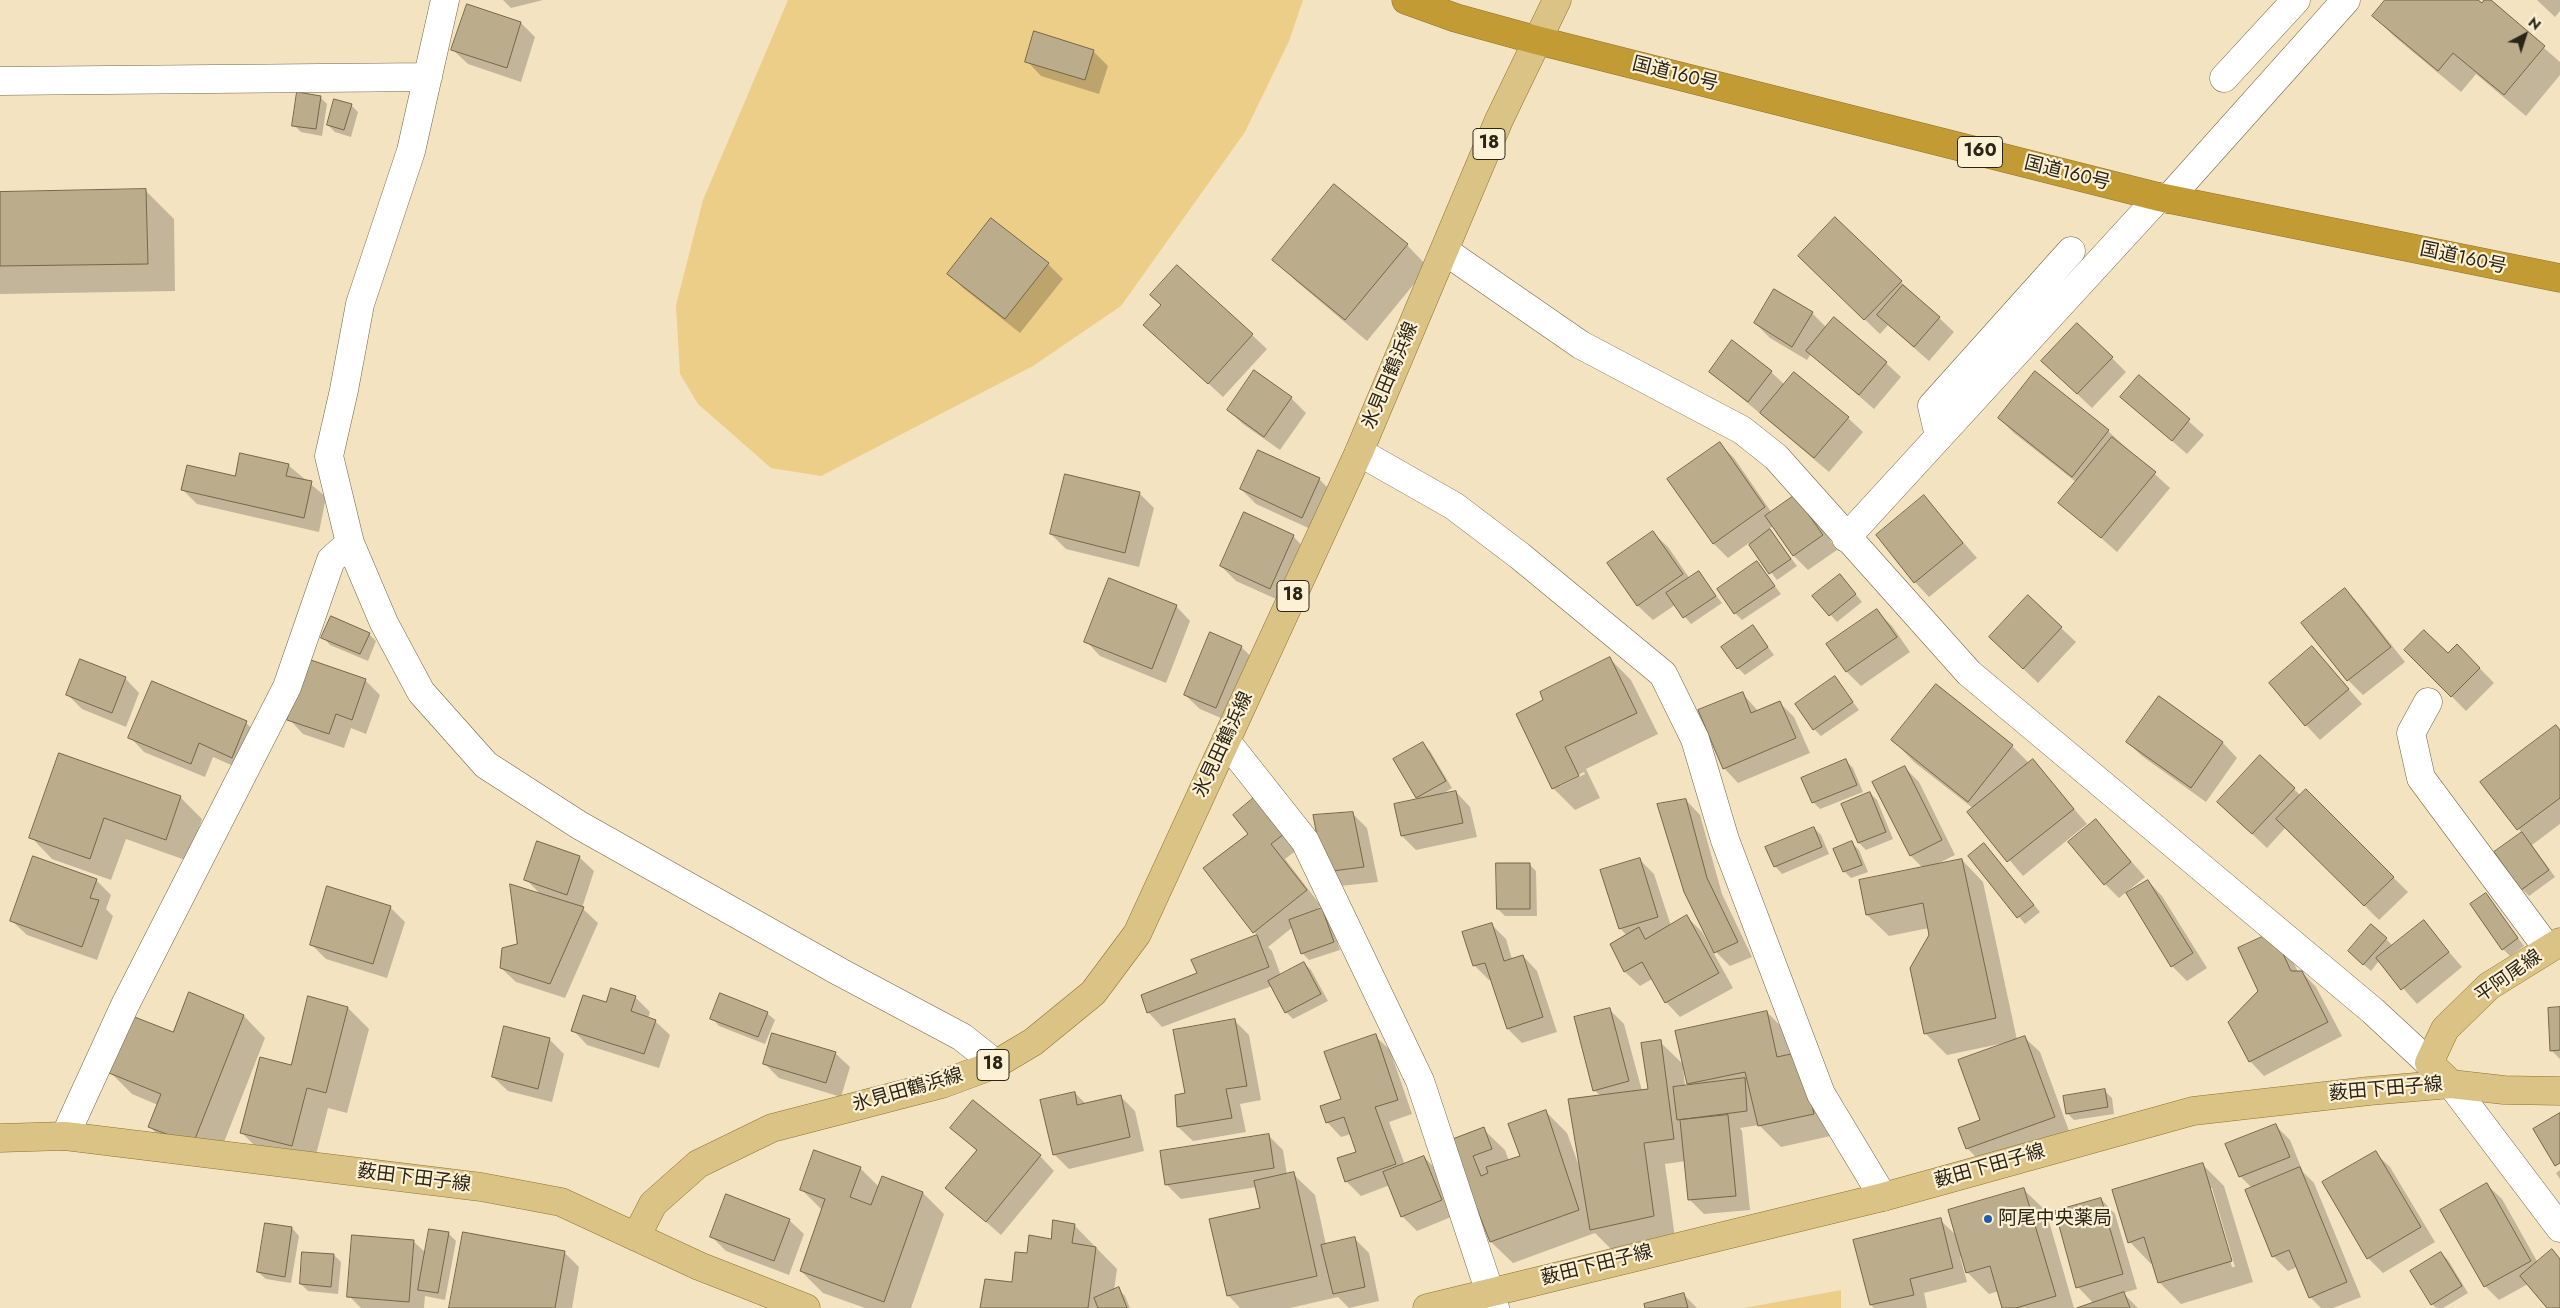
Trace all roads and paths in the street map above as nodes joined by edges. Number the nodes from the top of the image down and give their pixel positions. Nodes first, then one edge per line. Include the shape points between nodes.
1 (445, 0) edge
2 (1406, 0) edge
3 (1557, 0) edge
4 (2296, 0) edge
5 (2346, 0) edge
6 (1536, 40) junction
7 (428, 77) junction
8 (2224, 78) dead end
9 (0, 81) edge
10 (2163, 198) junction
11 (2071, 250) dead end
12 (1445, 251) junction
13 (2560, 278) edge
14 (1939, 436) junction
15 (1359, 452) junction
16 (1846, 538) junction
17 (350, 543) junction
18 (2428, 702) dead end
19 (1226, 741) junction
20 (2554, 946) edge
21 (2429, 1063) junction
22 (996, 1064) junction
23 (2451, 1084) junction
24 (2560, 1091) edge
25 (65, 1136) junction
26 (0, 1138) edge
27 (1883, 1197) junction
28 (2560, 1228) edge
29 (636, 1237) junction
30 (1492, 1300) edge
31 (806, 1308) edge
32 (1427, 1308) edge

1 - 7 street
2 - 6 highway, 国道160号 / 160
3 - 6 main road, 氷見田鶴浜線 / 18
4 - 8 street
5 - 10 street
6 - 10 highway, 国道160号 / 160
6 - 12 main road, 氷見田鶴浜線 / 18
7 - 9 street
7 - 17 street via 411,151 360,304 329,456
10 - 13 highway, 国道160号 / 160
10 - 14 street
11 - 14 street via 1932,406
12 - 15 main road, 氷見田鶴浜線 / 18
12 - 16 street via 1580,345 1742,430 1776,457
14 - 16 street
15 - 19 main road, 氷見田鶴浜線 / 18
15 - 27 street via 1454,506 1663,674 1695,739 1725,840 1821,1094
16 - 21 street via 1969,673 2373,1011
17 - 22 street via 384,623 421,692 486,765 579,825 962,1037
17 - 25 street via 331,560 287,687 125,1005
18 - 20 street via 2410,733 2421,778
19 - 22 main road, 氷見田鶴浜線 / 18 via 1137,934 1093,993 1034,1042
19 - 30 street via 1305,841 1420,1081
20 - 21 main road, 平阿尾線 via 2490,986 2445,1029
21 - 23 main road
22 - 29 main road, 氷見田鶴浜線 / 18 via 942,1084 772,1128 698,1164 653,1204
23 - 24 main road, 薮田下田子線 via 2504,1090
23 - 27 main road, 薮田下田子線 via 2193,1111
23 - 28 street
25 - 26 main road, 薮田下田子線
25 - 29 main road, 薮田下田子線 via 481,1187 561,1202
27 - 30 main road, 薮田下田子線
29 - 31 main road, 薮田下田子線
30 - 32 main road, 薮田下田子線

